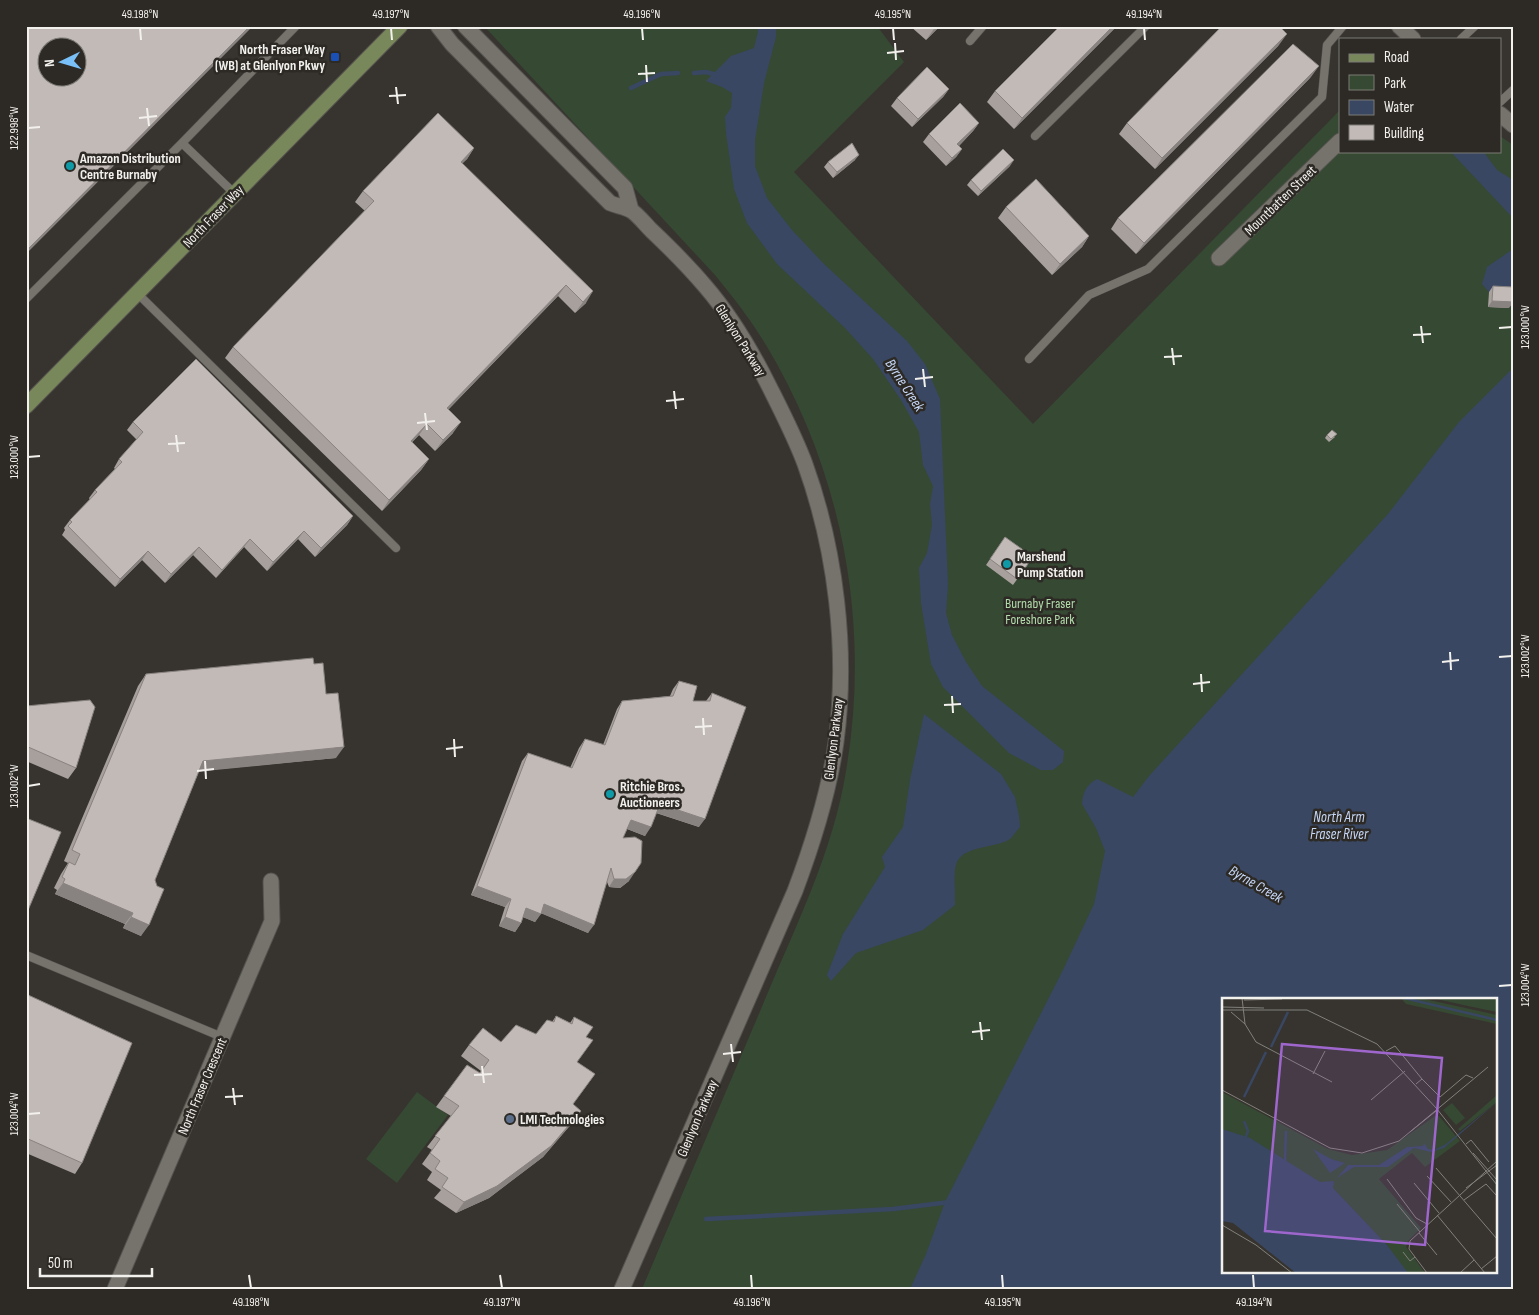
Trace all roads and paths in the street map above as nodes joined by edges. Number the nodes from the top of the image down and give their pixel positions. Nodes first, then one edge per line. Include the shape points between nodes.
1 (296, 26) edge
2 (400, 26) edge
3 (438, 26) edge
4 (465, 26) edge
5 (983, 26) edge
6 (1146, 26) edge
7 (1343, 26) edge
8 (1399, 26) edge
9 (1475, 26) edge
10 (1412, 38) edge
11 (1463, 38) edge
12 (970, 41) dead end
13 (1513, 90) edge
14 (1502, 100) edge
15 (1502, 116) edge
16 (1513, 125) edge
17 (1035, 136) dead end
18 (1339, 142) edge
19 (182, 143) junction
20 (235, 194) junction
21 (631, 210) junction
22 (1219, 258) dead end
23 (137, 293) junction
24 (26, 299) edge
25 (1029, 359) dead end
26 (26, 406) edge
27 (396, 548) dead end
28 (272, 881) dead end
29 (26, 955) edge
30 (222, 1037) junction
31 (115, 1289) edge
32 (622, 1289) edge

1 - 19 lane
2 - 20 street, North Fraser Way
3 - 21 street, Glenlyon Parkway via 452,44 610,203
4 - 21 street, Glenlyon Parkway via 625,188
5 - 12 lane
6 - 17 lane
7 - 25 lane via 1327,45 1322,98 1148,269 1089,295
8 - 10 street
9 - 11 lane
13 - 14 lane
15 - 16 street
18 - 22 street, Mountbatten Street
19 - 20 lane
19 - 24 lane
20 - 23 street, North Fraser Way
21 - 32 street, Glenlyon Parkway via 685,262 733,322 789,424 814,492 834,581 839,640 839,707 836,743 812,846
23 - 26 street, North Fraser Way
23 - 27 lane
28 - 30 street, North Fraser Crescent via 272,921
29 - 30 lane
30 - 31 street, North Fraser Crescent

